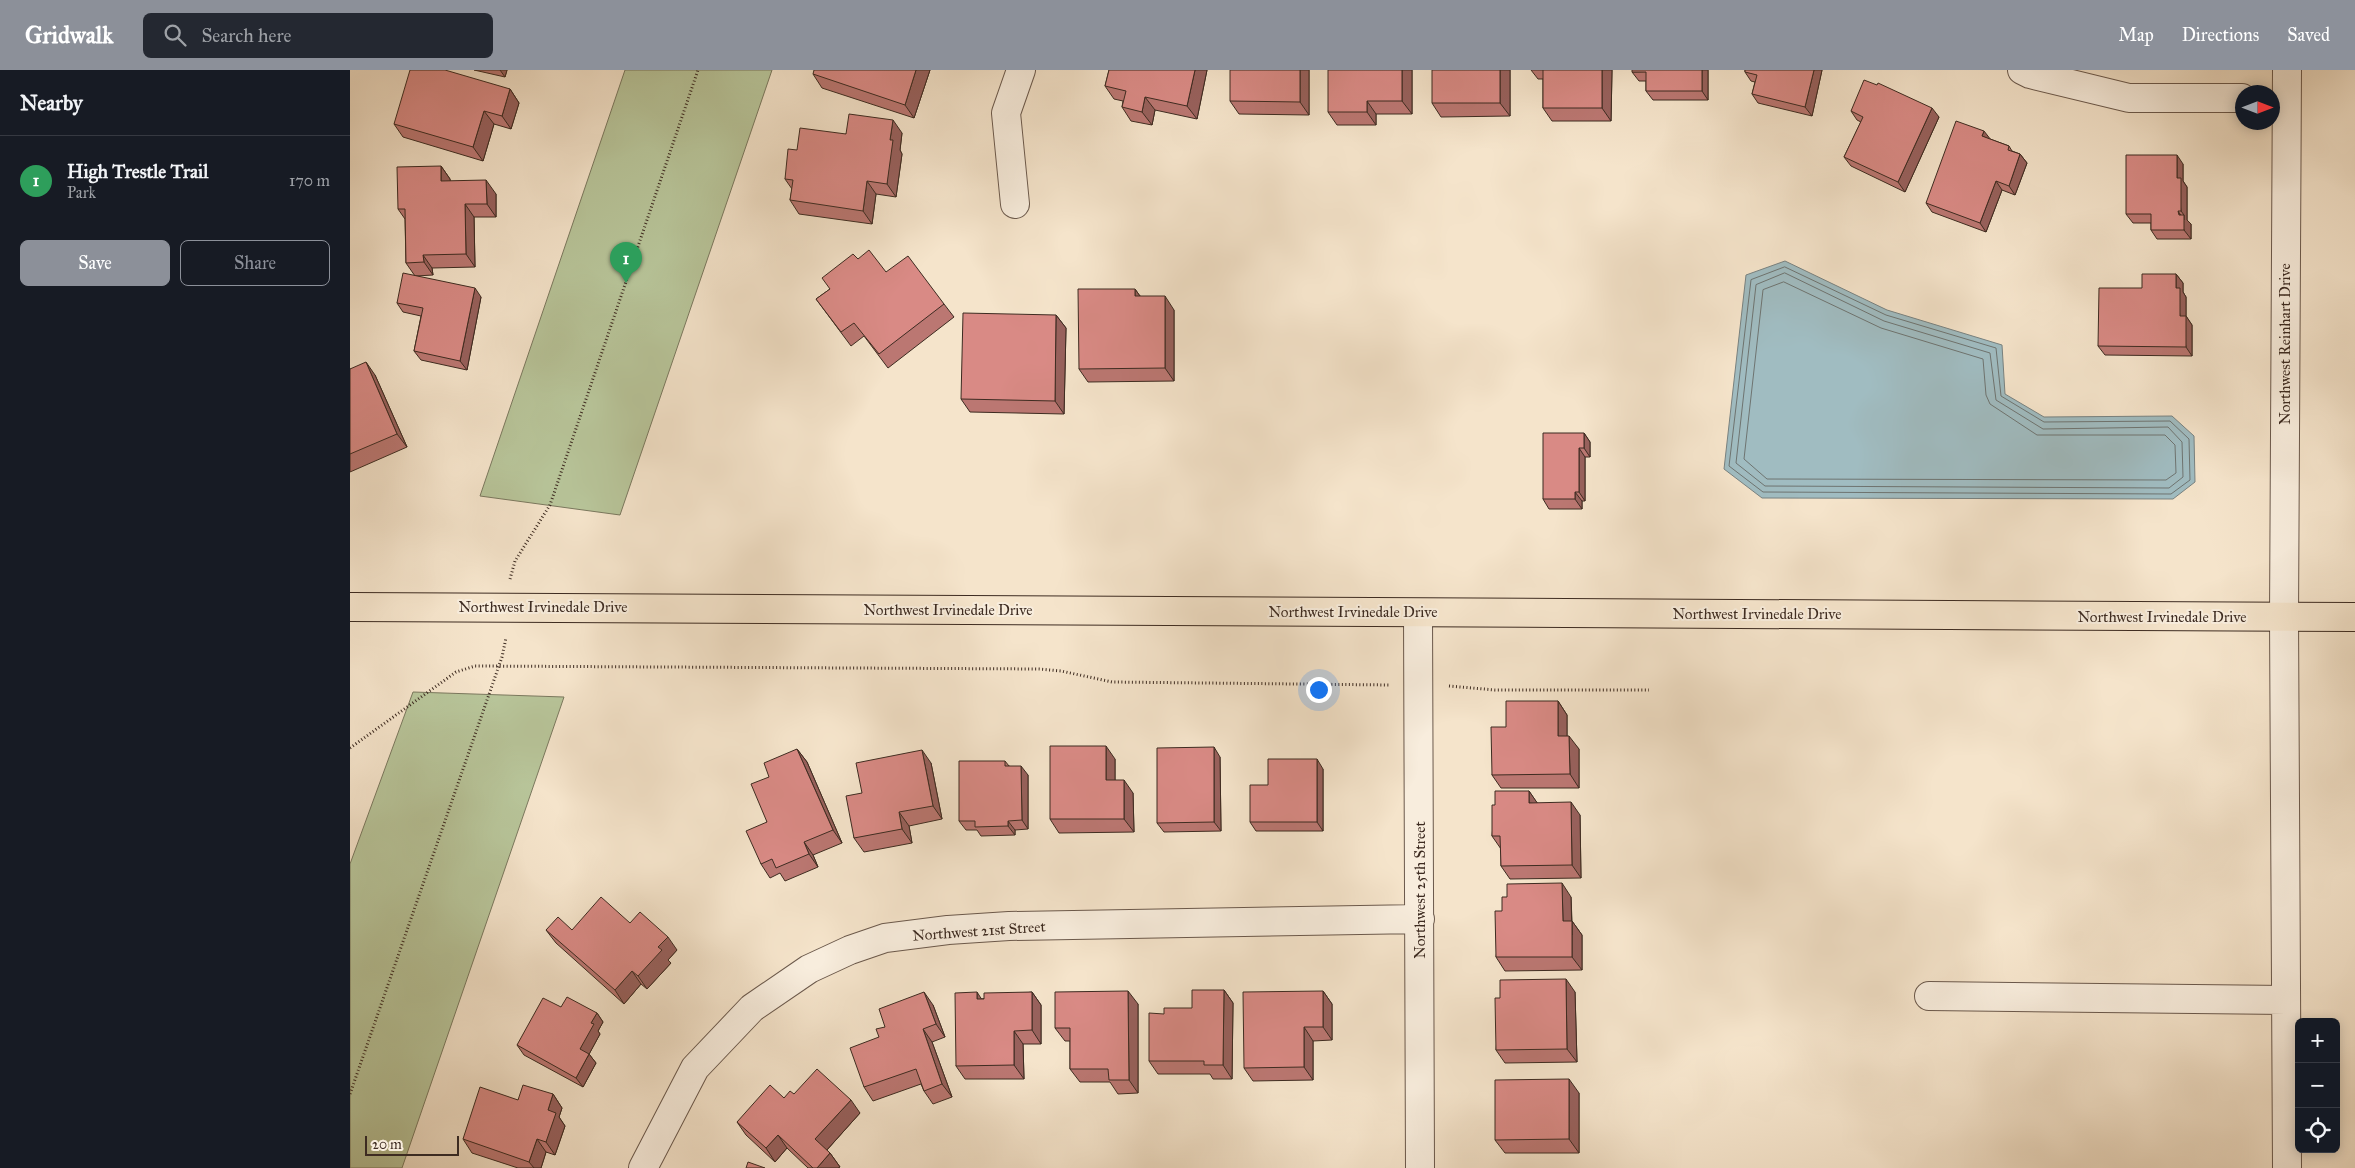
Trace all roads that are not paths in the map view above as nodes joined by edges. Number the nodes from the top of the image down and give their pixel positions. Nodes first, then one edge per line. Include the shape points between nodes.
1 (1021, 70) edge
2 (2022, 70) edge
3 (2287, 70) edge
4 (2235, 98) edge
5 (2280, 99) edge
6 (1015, 204) dead end
7 (350, 607) edge
8 (1418, 612) junction
9 (2355, 617) edge
10 (2284, 618) junction
11 (1420, 919) junction
12 (1929, 996) dead end
13 (2286, 1000) junction
14 (643, 1168) edge
15 (1420, 1168) edge
16 (2287, 1168) edge

1 - 6 street via 1006,113
2 - 4 street via 2129,98
3 - 5 street, Northwest Reinhart Drive
5 - 10 street, Northwest Reinhart Drive
7 - 8 main road, Northwest Irvinedale Drive
8 - 10 main road, Northwest Irvinedale Drive
8 - 11 street, Northwest 25th Street
9 - 10 main road, Northwest Irvinedale Drive
10 - 13 street, Northwest Reinhart Drive
11 - 14 street, Northwest 21st Street via 1009,926 948,930 876,941 809,969 752,1008 695,1068
11 - 15 street, Northwest 25th Street
12 - 13 street
13 - 16 street, Northwest Reinhart Drive

